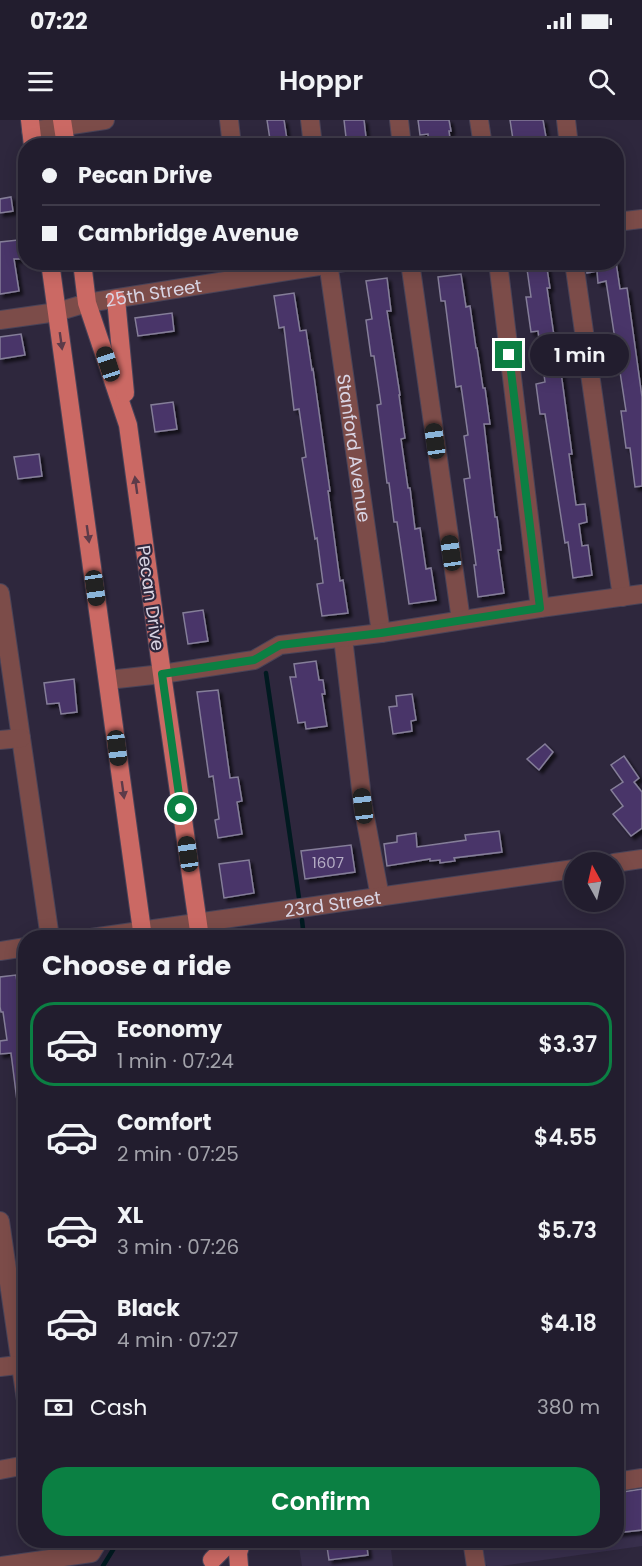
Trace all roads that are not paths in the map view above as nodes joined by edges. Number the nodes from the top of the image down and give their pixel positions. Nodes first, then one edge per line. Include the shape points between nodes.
1 (105, 120) edge
2 (229, 120) edge
3 (310, 120) edge
4 (399, 120) edge
5 (479, 120) edge
6 (566, 120) edge
7 (63, 123) edge
8 (32, 132) edge
9 (65, 138) edge
10 (231, 138) edge
11 (313, 138) edge
12 (401, 138) edge
13 (482, 138) edge
14 (568, 138) edge
15 (642, 219) edge
16 (624, 221) edge
17 (51, 270) edge
18 (83, 270) edge
19 (250, 270) edge
20 (334, 270) edge
21 (411, 270) edge
22 (499, 270) edge
23 (575, 270) edge
24 (116, 298) junction
25 (87, 303) junction
26 (57, 312) junction
27 (0, 320) edge
28 (128, 425) junction
29 (0, 593) edge
30 (642, 594) edge
31 (622, 597) junction
32 (540, 608) junction
33 (461, 620) junction
34 (381, 633) junction
35 (343, 638) junction
36 (162, 674) junction
37 (108, 680) junction
38 (21, 738) junction
39 (0, 740) edge
40 (642, 859) edge
41 (624, 862) edge
42 (564, 870) edge
43 (381, 897) junction
44 (49, 930) edge
45 (141, 930) edge
46 (199, 930) edge
47 (18, 948) edge
48 (0, 951) edge
49 (0, 1221) edge
50 (4, 1278) edge
51 (18, 1341) edge
52 (18, 1365) edge
53 (0, 1367) edge
54 (18, 1467) edge
55 (0, 1470) edge
56 (642, 1478) edge
57 (624, 1481) edge
58 (94, 1548) edge
59 (214, 1548) edge
60 (225, 1548) edge
61 (239, 1548) edge
62 (473, 1548) edge
63 (211, 1563) edge
64 (2, 1566) edge
65 (239, 1566) edge
66 (476, 1566) edge

1 - 7 street
2 - 10 street
3 - 11 street
4 - 12 street
5 - 13 street
6 - 14 street
7 - 8 street
7 - 9 main road
15 - 16 street
17 - 26 main road
18 - 25 main road, Pecan Drive
19 - 24 street, 25th Street
20 - 34 street, Stanford Avenue
21 - 33 street
22 - 32 street
23 - 31 street
24 - 25 street, 25th Street
24 - 28 main road
25 - 26 street, 25th Street
25 - 28 main road, Pecan Drive
26 - 27 street, 25th Street
26 -> 37 main road
36 -> 28 main road, Pecan Drive
29 - 38 street
30 - 31 street
31 - 32 street
32 - 33 street
33 - 34 street
34 - 35 street
35 - 36 street via 280,645 254,660
35 - 43 street via 363,806
36 - 37 street
36 - 46 main road, Pecan Drive
37 -> 45 main road
38 - 39 street
38 - 44 street
40 - 41 street
42 - 43 street, 23rd Street
43 - 46 street, 23rd Street
47 - 48 street
49 - 50 street
50 - 51 street
52 - 53 street
54 - 55 street
56 - 57 street
58 - 64 street via 91,1552
59 - 63 main road
60 - 63 main road
61 - 65 main road
62 - 66 street

